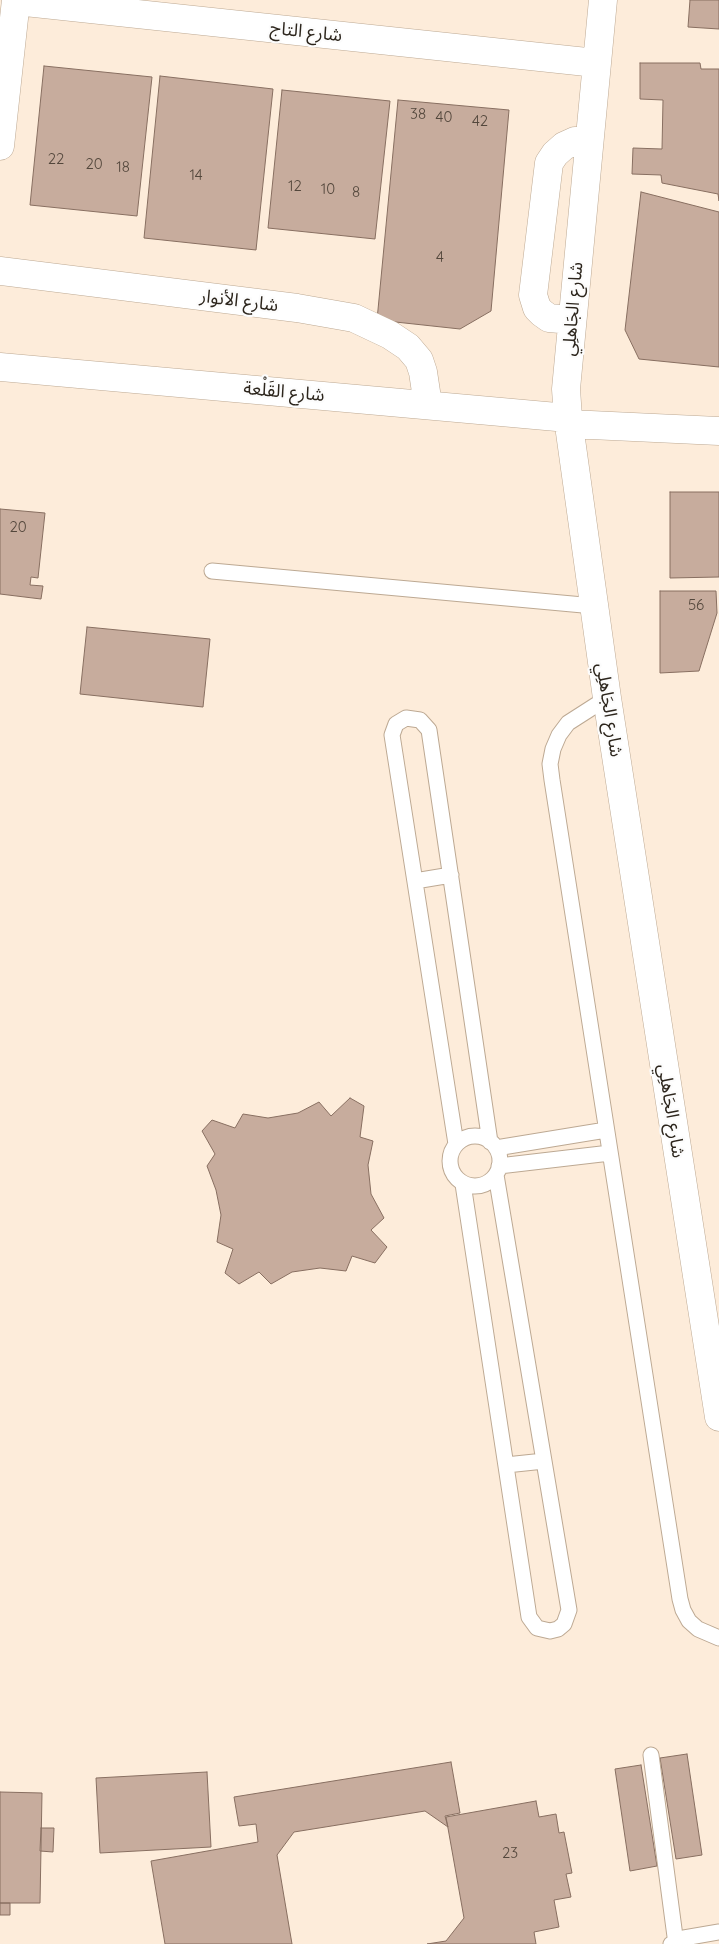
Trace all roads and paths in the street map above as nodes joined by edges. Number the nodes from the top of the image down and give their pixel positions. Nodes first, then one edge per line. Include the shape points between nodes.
1 (16, 0) edge
2 (603, 0) edge
3 (596, 63) junction
4 (589, 141) junction
5 (0, 146) edge
6 (0, 272) edge
7 (572, 320) junction
8 (0, 367) edge
9 (428, 405) junction
10 (568, 421) junction
11 (719, 431) edge
12 (212, 571) dead end
13 (594, 606) junction
14 (607, 698) junction
15 (451, 875) junction
16 (415, 881) junction
17 (606, 1130) junction
18 (456, 1144) junction
19 (493, 1145) junction
20 (610, 1153) junction
21 (498, 1171) junction
22 (463, 1184) junction
23 (716, 1372) edge
24 (719, 1417) edge
25 (544, 1461) junction
26 (506, 1465) junction
27 (719, 1638) edge
28 (650, 1755) dead end
29 (719, 1932) edge
30 (674, 1943) edge

1 - 3 street, شارع التاج
1 - 5 street
2 - 3 street, شارع الجَاهلِي
3 - 4 street, شارع الجَاهلِي
4 - 7 street, شارع الجَاهلِي
4 - 7 street via 575,141 564,146 549,163 533,295 537,308 549,318
6 - 9 street, شارع الأنوار via 297,308 354,318 408,347 419,360
7 - 10 street, شارع الجَاهلِي via 566,389
8 - 9 street, شارع القَلْعة
9 - 10 street, شارع القَلْعة
10 - 11 street, شارع القَلْعة
10 - 13 street, شارع الجَاهلِي
12 - 13 lane
13 - 14 street, شارع الجَاهلِي
14 - 17 lane via 568,723 559,735 550,764
14 - 23 street, شارع الجَاهلِي
15 - 16 lane
15 - 16 lane via 429,730 420,720 406,718 396,724 392,735
15 - 19 lane
16 - 18 lane
17 - 19 lane
17 - 20 lane
18 - 19 lane via 473,1136 482,1137
18 - 22 lane via 450,1161 451,1170
19 - 21 lane via 500,1157
20 - 21 lane
20 - 27 lane via 680,1599 689,1621 698,1629
21 - 22 lane via 482,1186
21 - 25 lane
22 - 26 lane
23 - 24 street, شارع الجَاهلِي
25 - 26 lane
25 - 26 lane via 569,1610 564,1624 550,1631 537,1628 529,1616
28 - 30 lane
29 - 30 lane

